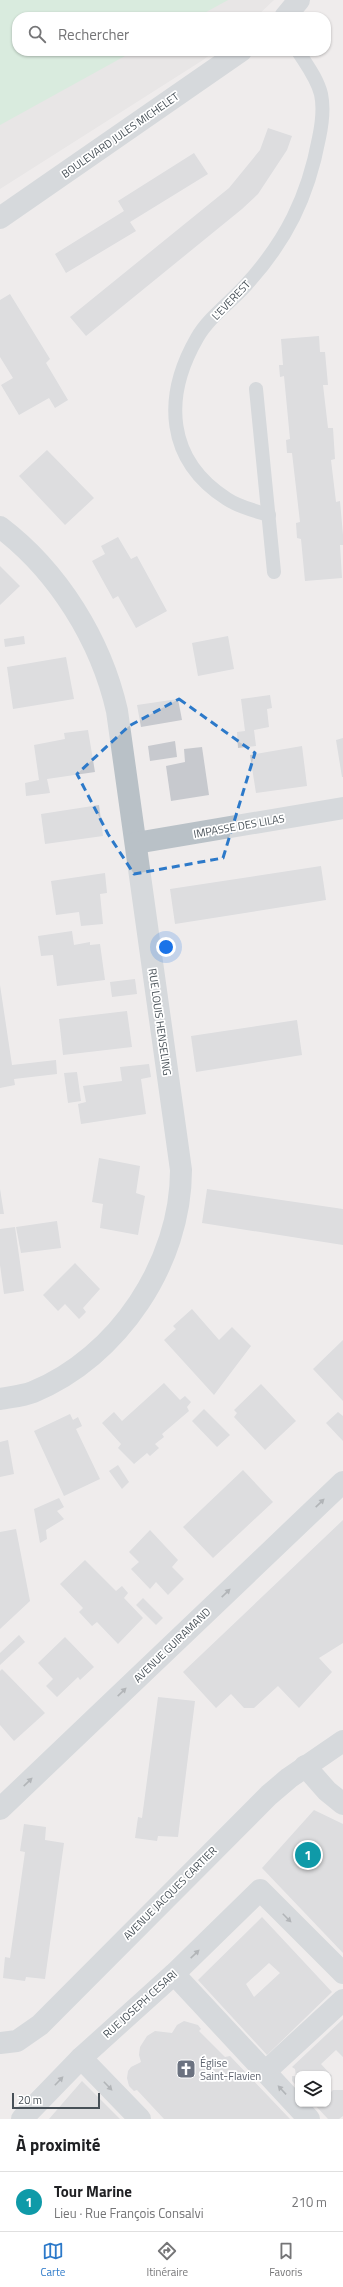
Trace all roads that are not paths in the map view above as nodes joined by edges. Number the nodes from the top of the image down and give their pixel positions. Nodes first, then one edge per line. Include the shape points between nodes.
1 (299, 0) edge
2 (289, 12) edge
3 (234, 56) edge
4 (301, 56) edge
5 (0, 218) edge
6 (256, 389) dead end
7 (269, 515) junction
8 (0, 527) edge
9 (274, 572) dead end
10 (343, 808) edge
11 (136, 843) junction
12 (0, 1399) edge
13 (343, 1482) edge
14 (343, 1741) edge
15 (305, 1766) junction
16 (343, 1804) edge
17 (0, 1809) edge
18 (343, 1973) edge
19 (174, 1974) junction
20 (343, 2000) edge
21 (0, 2043) edge
22 (81, 2058) junction
23 (266, 2072) junction
24 (22, 2119) edge
25 (140, 2119) edge
26 (309, 2119) edge

1 - 2 street
3 - 5 street, BOULEVARD JULES MICHELET
4 - 7 lane, L'EVEREST via 317,84 322,108 318,146 305,193 297,213 262,267 198,336 183,371 174,410 177,438 196,470 210,487 244,507
6 - 7 lane
7 - 9 lane
8 - 11 street, RUE LOUIS HENSELING via 39,563 67,598 79,616 104,668 117,711
10 - 11 street, IMPASSE DES LILAS
11 - 12 street, RUE LOUIS HENSELING via 181,1170 175,1220 159,1264 141,1301 108,1339 71,1372 52,1383 31,1393
17 -> 13 street, AVENUE GUIRAMAND
14 - 15 street, AVENUE JACQUES CARTIER
15 - 16 street via 327,1791
15 - 21 street, AVENUE JACQUES CARTIER via 269,1795 40,2025 17,2041
19 -> 18 street, RUE JOSEPH CESARI via 260,1890
19 - 22 street, RUE JOSEPH CESARI
19 - 23 street
20 - 23 street
24 -> 22 street, RUE JOSEPH CESARI
22 -> 25 street
26 -> 23 street

